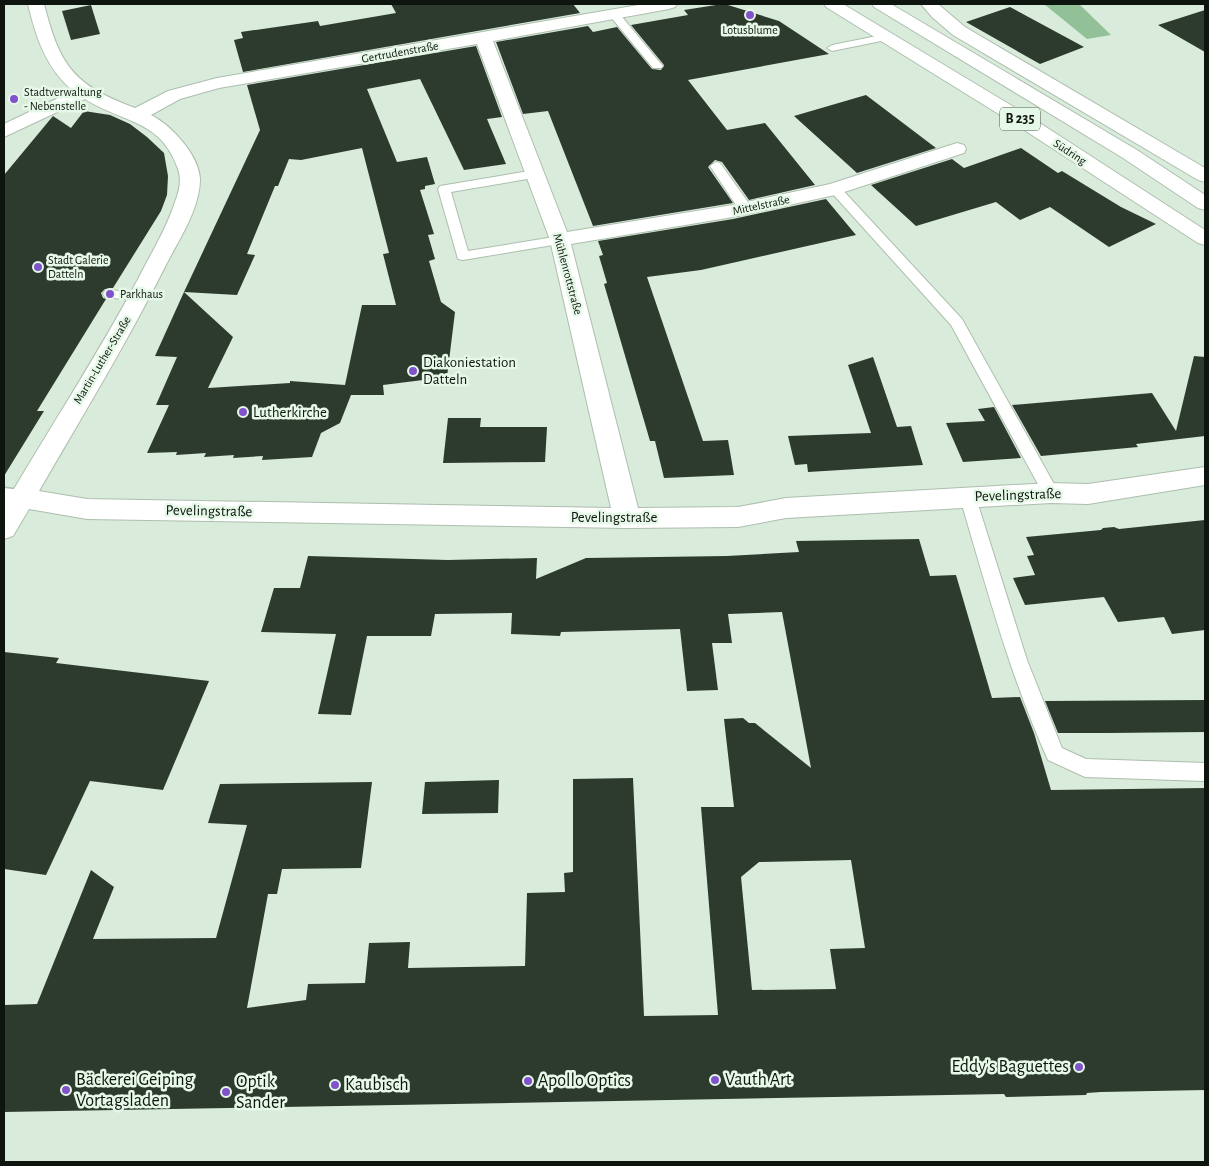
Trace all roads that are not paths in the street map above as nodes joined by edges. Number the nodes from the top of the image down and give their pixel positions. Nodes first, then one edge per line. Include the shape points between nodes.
1 (36, 4) edge
2 (669, 4) edge
3 (832, 4) edge
4 (880, 4) edge
5 (929, 4) edge
6 (614, 14) junction
7 (888, 37) junction
8 (483, 38) junction
9 (832, 48) dead end
10 (657, 66) dead end
11 (85, 92) junction
12 (136, 115) junction
13 (4, 131) edge
14 (957, 149) dead end
15 (716, 166) dead end
16 (535, 174) junction
17 (1205, 176) edge
18 (835, 189) junction
19 (1205, 204) edge
20 (745, 208) junction
21 (1205, 239) edge
22 (560, 240) junction
23 (110, 294) dead end
24 (140, 297) junction
25 (1205, 476) edge
26 (1051, 493) junction
27 (13, 497) edge
28 (968, 498) junction
29 (627, 518) junction
30 (4, 529) edge
31 (1205, 772) edge

1 - 11 street, Martin-Luther-Straße via 41,25 59,67 66,78
2 - 6 street, Gertrudenstraße
3 - 7 street, Südring / B 235
4 - 19 street, Südring / B 235 via 1130,154
5 - 17 street via 960,32
6 - 8 street, Gertrudenstraße
6 - 10 lane
7 - 9 lane
7 - 21 street, Südring / B 235
8 - 12 street, Gertrudenstraße via 216,83 174,95
8 - 16 street, Mühlenrottstraße
11 - 12 street, Martin-Luther-Straße
11 - 13 street
12 - 24 street, Martin-Luther-Straße via 164,131 184,161 190,179 182,213
14 - 18 street, Mittelstraße
15 - 20 lane
16 - 22 street, Mühlenrottstraße
16 - 22 lane via 444,189 463,256
18 - 20 street, Mittelstraße
18 - 26 lane via 958,322
20 - 22 street, Mittelstraße
22 - 29 street, Mühlenrottstraße
23 - 24 lane
24 - 27 street, Martin-Luther-Straße
25 - 26 street, Pevelingstraße via 1088,494
26 - 28 street, Pevelingstraße
27 - 29 street, Pevelingstraße via 87,510
27 - 30 street, Martin-Luther-Straße
28 - 29 street, Pevelingstraße via 786,508 738,517
28 - 31 lane via 1033,703 1054,754 1085,768

